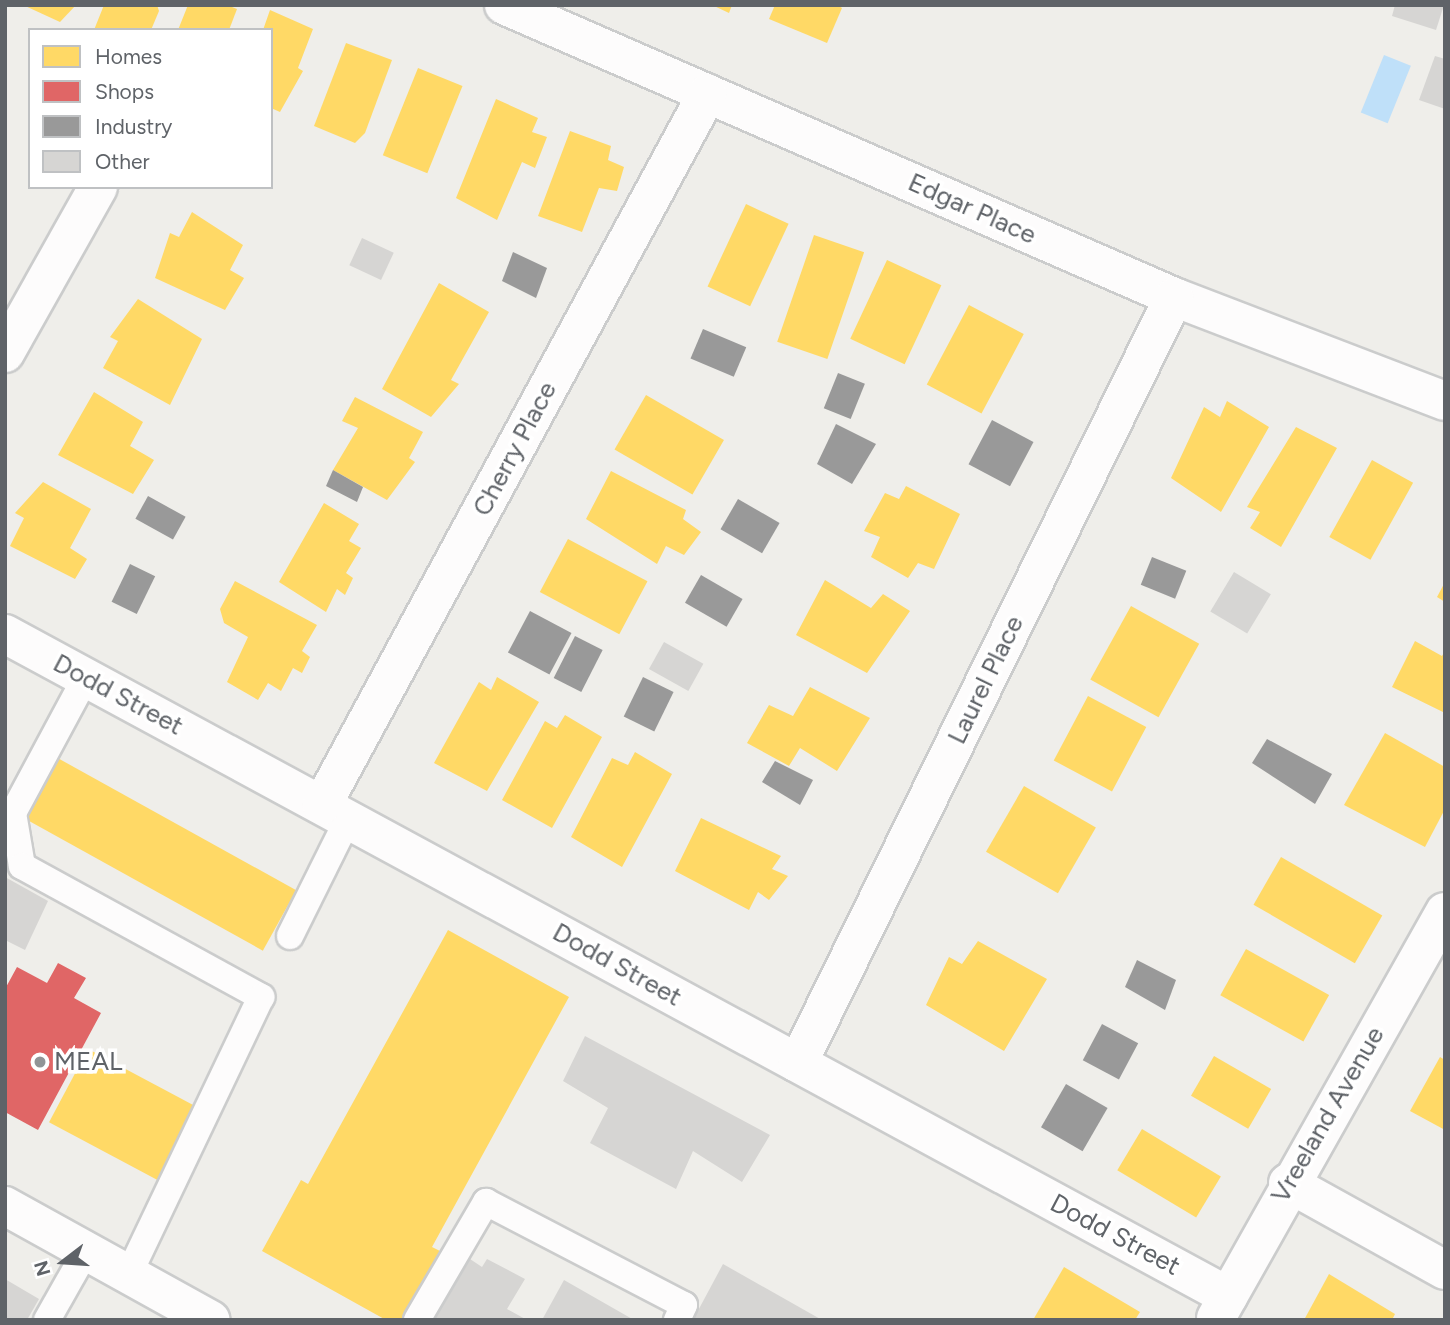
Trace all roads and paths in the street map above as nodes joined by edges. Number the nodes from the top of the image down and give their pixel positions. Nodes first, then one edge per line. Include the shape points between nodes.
1 (504, 5) edge
2 (707, 94) junction
3 (97, 189) edge
4 (1174, 297) junction
5 (5, 353) edge
6 (1445, 401) edge
7 (5, 634) edge
8 (86, 677) junction
9 (335, 812) junction
10 (1445, 912) edge
11 (290, 936) dead end
12 (797, 1063) junction
13 (1289, 1184) junction
14 (8, 1214) edge
15 (86, 1251) junction
16 (1445, 1270) edge
17 (129, 1274) junction
18 (1221, 1308) edge
19 (47, 1320) edge
20 (211, 1320) edge
21 (417, 1320) edge
22 (677, 1320) edge

1 - 2 street, Edgar Place
2 - 4 street, Edgar Place
2 - 9 street, Cherry Place
3 - 5 street
4 - 6 street, Edgar Place
4 - 12 street, Laurel Place
7 - 8 street, Dodd Street
8 - 9 street, Dodd Street
8 - 17 lane via 13,813 22,866 261,997
9 - 11 lane
9 - 12 street, Dodd Street
10 - 13 street, Vreeland Avenue
12 - 18 street, Dodd Street
13 - 16 street
13 - 18 street, Vreeland Avenue
14 - 15 street
15 - 17 street
15 - 19 lane
17 - 20 street
21 - 22 lane via 486,1202 684,1305

